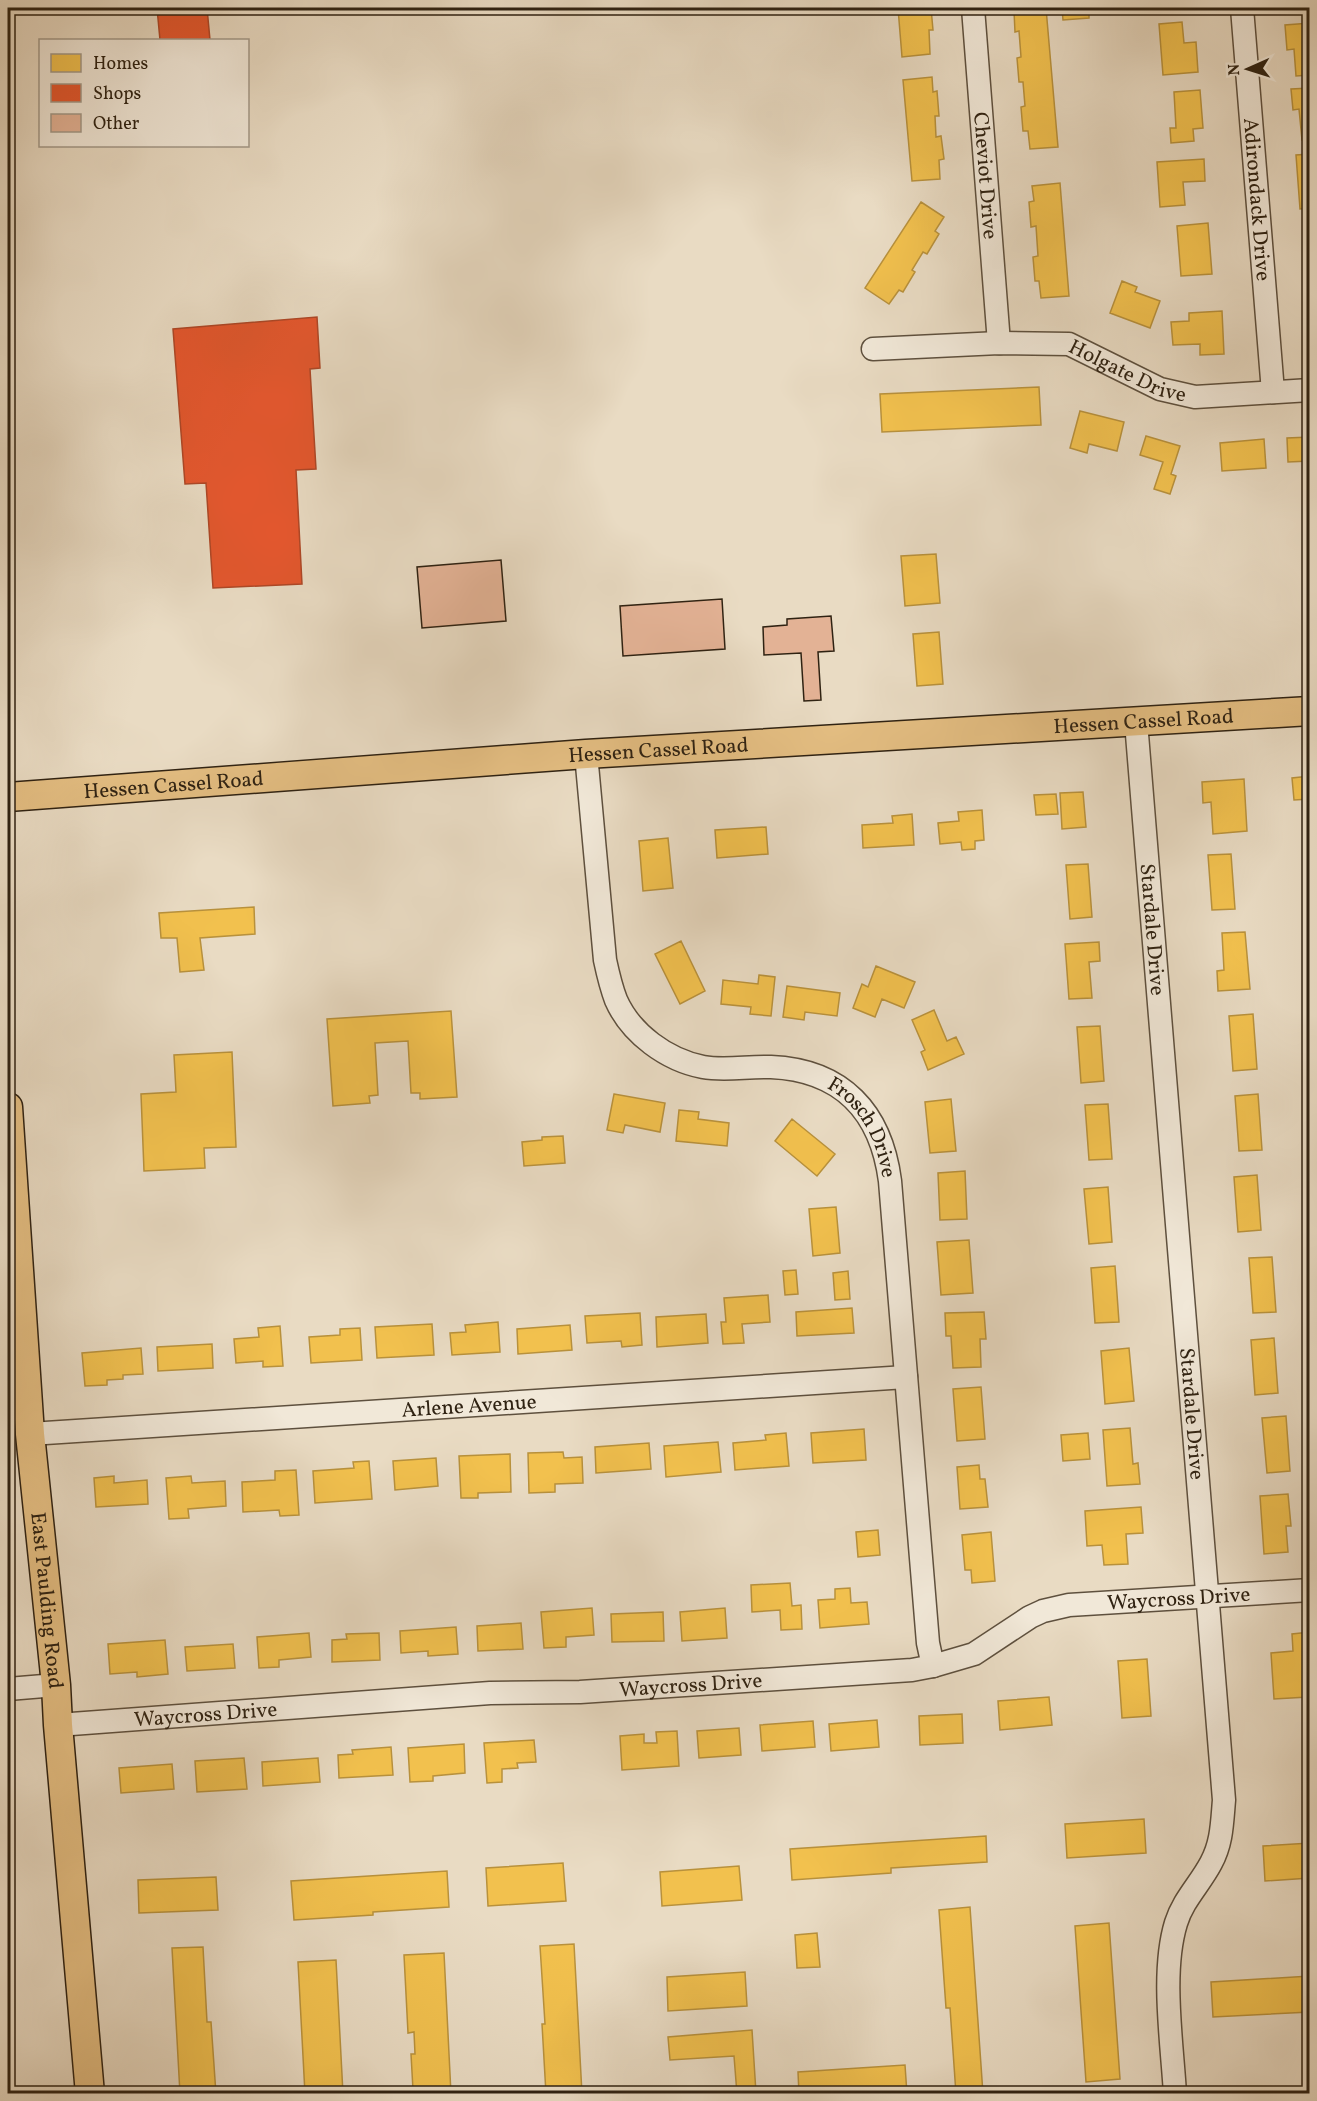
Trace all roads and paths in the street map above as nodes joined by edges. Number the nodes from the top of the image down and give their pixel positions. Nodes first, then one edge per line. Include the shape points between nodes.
1 (973, 8) edge
2 (1242, 8) edge
3 (999, 343) junction
4 (873, 349) dead end
5 (1310, 390) edge
6 (1273, 392) junction
7 (1310, 711) edge
8 (1136, 722) junction
9 (586, 754) junction
10 (8, 797) edge
11 (8, 1107) edge
12 (12, 1232) edge
13 (906, 1377) junction
14 (30, 1434) junction
15 (1310, 1590) edge
16 (1208, 1597) junction
17 (933, 1666) junction
18 (56, 1685) junction
19 (8, 1689) edge
20 (58, 1725) junction
21 (90, 2094) edge
22 (1175, 2094) edge

1 - 3 street, Cheviot Drive
2 - 6 street, Adirondack Drive
3 - 4 street, Holgate Drive
3 - 6 street, Holgate Drive via 1069,344 1160,389 1195,396
5 - 6 street, Holgate Drive
7 - 8 main road, Hessen Cassel Road
8 - 9 main road, Hessen Cassel Road
8 - 16 street, Stardale Drive
9 - 10 main road, Hessen Cassel Road
9 - 13 street, Frosch Drive via 605,960 617,1002 633,1026 660,1049 693,1064 726,1069 784,1068 817,1075 849,1094 873,1124 888,1161
11 - 12 main road, East Paulding Road
12 - 14 main road, East Paulding Road
13 - 14 street, Arlene Avenue
13 - 17 street, Frosch Drive
14 - 18 main road, East Paulding Road
15 - 16 street, Waycross Drive
16 - 17 street, Waycross Drive via 1055,1608 1024,1620 974,1653
16 - 22 street, Stardale Drive via 1223,1781 1222,1835 1210,1865 1184,1905 1172,1939 1168,1978
17 - 20 street, Waycross Drive
18 - 19 street
18 - 20 main road, East Paulding Road
20 - 21 main road, East Paulding Road

